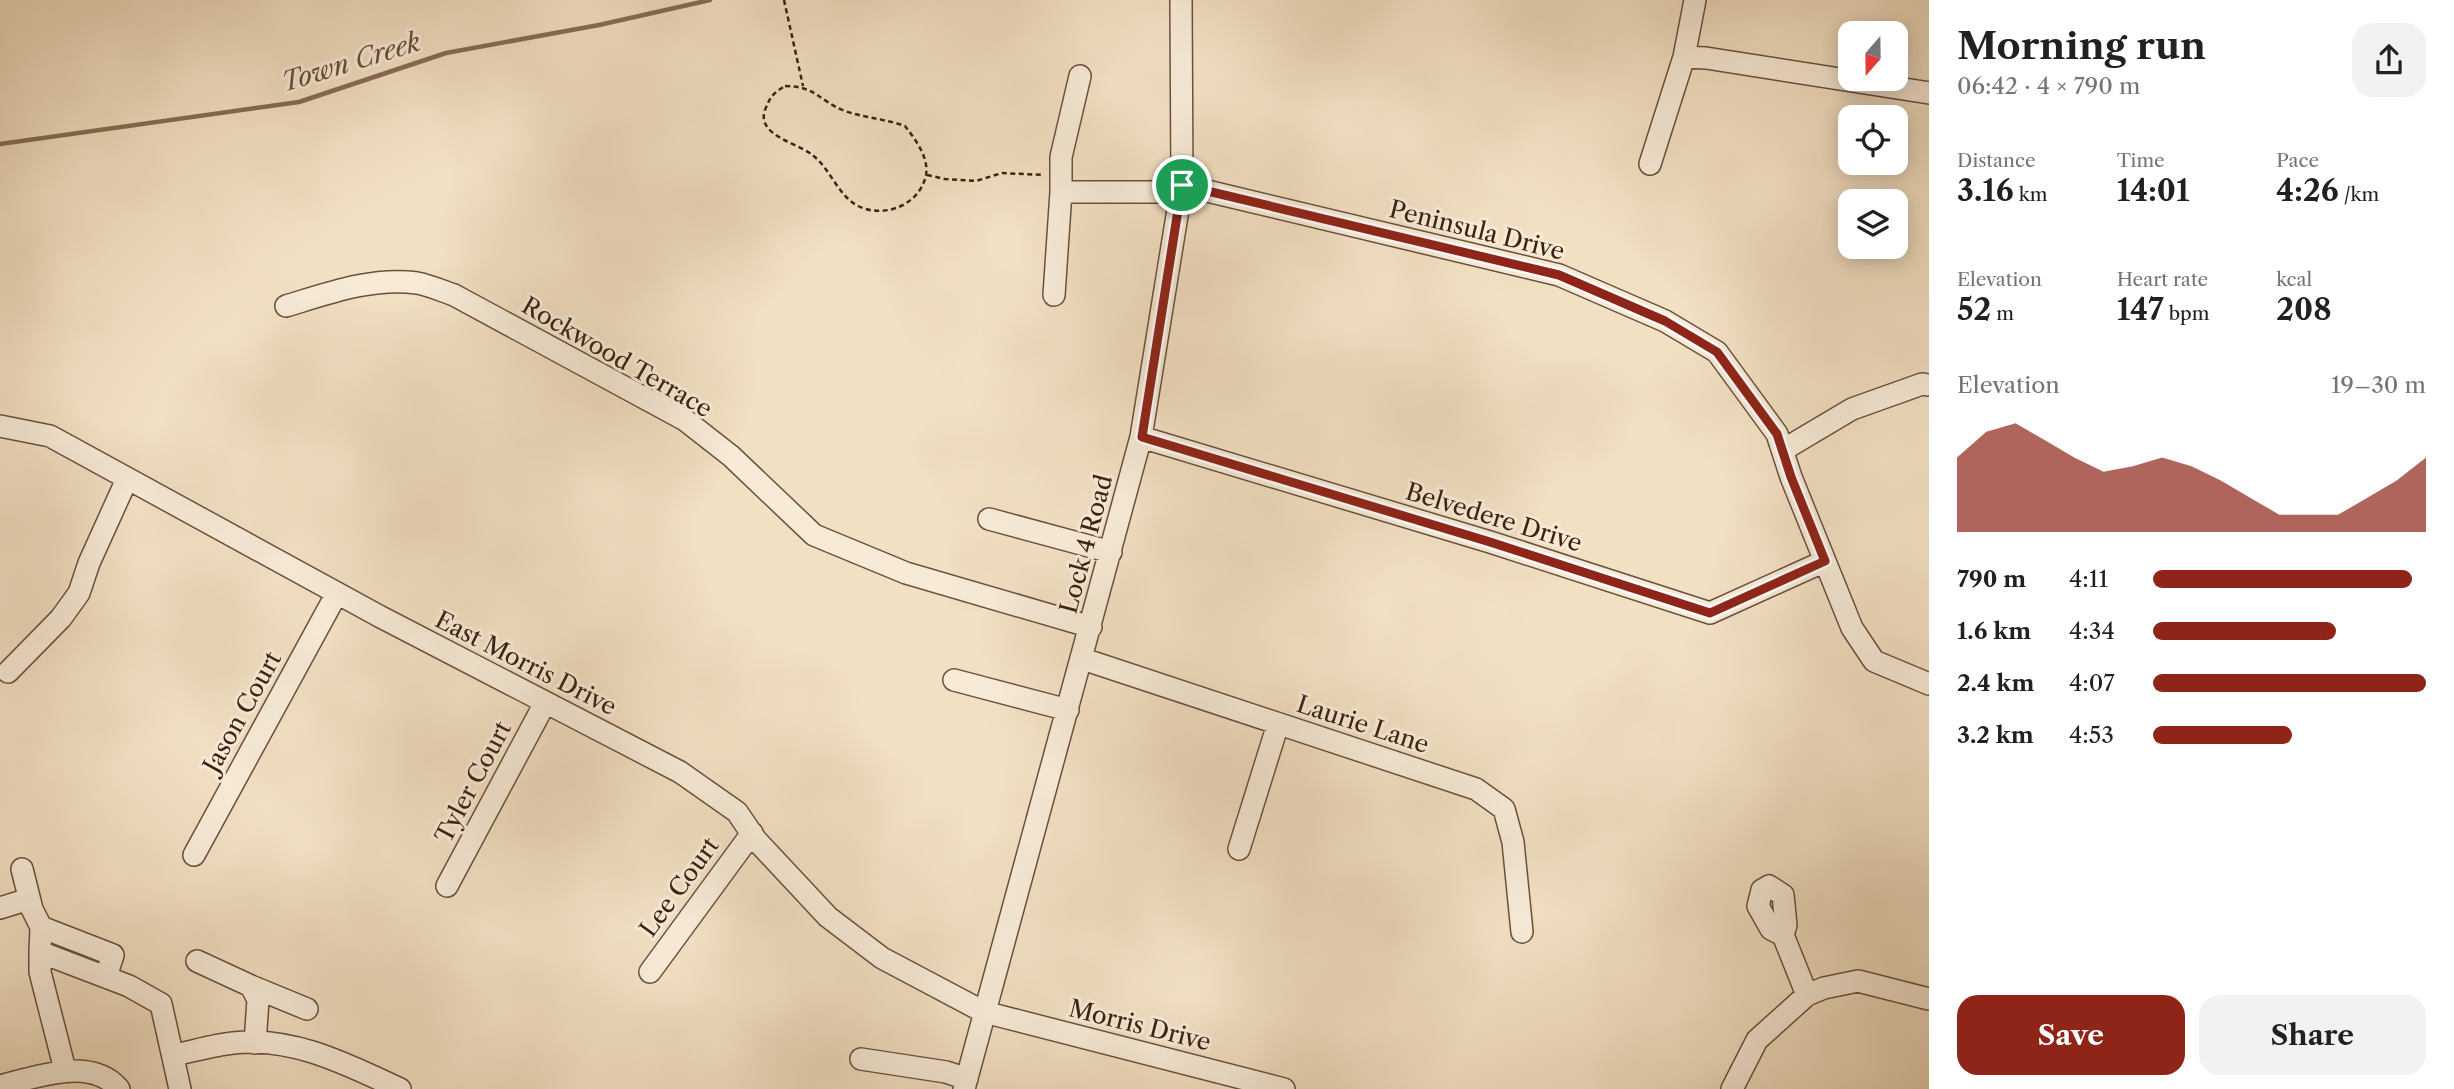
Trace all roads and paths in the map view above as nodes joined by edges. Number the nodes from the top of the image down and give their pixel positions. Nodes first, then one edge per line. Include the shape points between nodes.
1 (784, 0) edge
2 (1181, 0) edge
3 (1695, 0) edge
4 (1684, 57) junction
5 (1080, 76) dead end
6 (803, 86) junction
7 (1929, 93) edge
8 (1650, 164) dead end
9 (926, 174) junction
10 (1061, 184) junction
11 (1181, 188) junction
12 (1054, 295) dead end
13 (286, 306) dead end
14 (1929, 385) edge
15 (0, 426) edge
16 (1142, 437) junction
17 (1783, 450) junction
18 (127, 479) junction
19 (989, 519) dead end
20 (1111, 552) junction
21 (1825, 561) junction
22 (337, 593) junction
23 (1091, 627) junction
24 (1083, 659) junction
25 (8, 672) dead end
26 (954, 680) dead end
27 (1929, 684) edge
28 (545, 703) junction
29 (1068, 710) junction
30 (1278, 724) junction
31 (752, 833) junction
32 (1239, 849) dead end
33 (194, 855) dead end
34 (22, 869) dead end
35 (447, 886) dead end
36 (29, 899) junction
37 (0, 908) edge
38 (41, 927) junction
39 (1522, 932) dead end
40 (1783, 935) dead end
41 (40, 952) junction
42 (197, 961) dead end
43 (649, 972) dead end
44 (106, 977) junction
45 (251, 986) junction
46 (1807, 995) junction
47 (1929, 999) edge
48 (307, 1009) dead end
49 (984, 1012) junction
50 (255, 1043) junction
51 (174, 1055) junction
52 (861, 1059) dead end
53 (65, 1070) junction
54 (965, 1084) edge
55 (0, 1086) edge
56 (119, 1089) edge
57 (180, 1089) edge
58 (400, 1089) edge
59 (1283, 1089) edge
60 (1732, 1089) edge

1 - 6 path
2 - 11 street, Lock 4 Road
3 - 4 street
4 - 7 street
4 - 8 street
5 - 10 street via 1061,157
6 - 9 path via 845,111 905,126 925,159
6 - 9 path via 785,86 772,94 765,122 791,145 811,153 859,206 887,212 899,208 918,191
9 - 10 path via 976,181 1002,173
10 - 11 street, Peninsula Drive
10 - 12 street
11 - 16 street, Lock 4 Road
11 - 17 street, Peninsula Drive via 1559,275 1665,321 1717,352 1777,434
13 - 23 street, Rockwood Terrace via 358,285 393,281 454,295 685,420 814,535 906,573
14 - 17 street via 1852,409
15 - 18 street, East Morris Drive via 50,436
16 - 20 street, Lock 4 Road
16 - 21 street, Belvedere Drive via 1710,613
17 - 21 street, Peninsula Drive
18 - 22 street, East Morris Drive
18 - 25 street via 79,593
19 - 20 street
20 - 23 street, Lock 4 Road
21 - 27 street, Peninsula Drive via 1852,628 1874,661
22 - 28 street, East Morris Drive
22 - 33 street, Jason Court
23 - 24 street, Lock 4 Road
24 - 29 street, Lock 4 Road
24 - 30 street, Laurie Lane
26 - 29 street
28 - 31 street, East Morris Drive via 680,772 737,812
28 - 35 street, Tyler Court
29 - 49 street, Lock 4 Road
30 - 32 street
30 - 39 street, Laurie Lane via 1476,789 1504,809 1513,842
31 - 43 street, Lee Court
31 - 49 street, East Morris Drive via 828,917 882,958
34 - 36 street
36 - 37 street
36 - 38 street
38 - 41 street
38 - 44 street via 113,955
40 - 46 street
41 - 44 street
41 - 53 street via 40,972
42 - 45 street
44 - 51 street via 161,1004
45 - 48 street
45 - 50 street via 258,1000
46 - 47 street via 1858,981
46 - 60 street via 1757,1040
49 - 54 street, Lock 4 Road
49 - 59 street, Morris Drive
50 - 51 street
50 - 58 street via 310,1051
51 - 57 street
52 - 54 street via 946,1072
53 - 55 street
53 - 56 street via 99,1074

